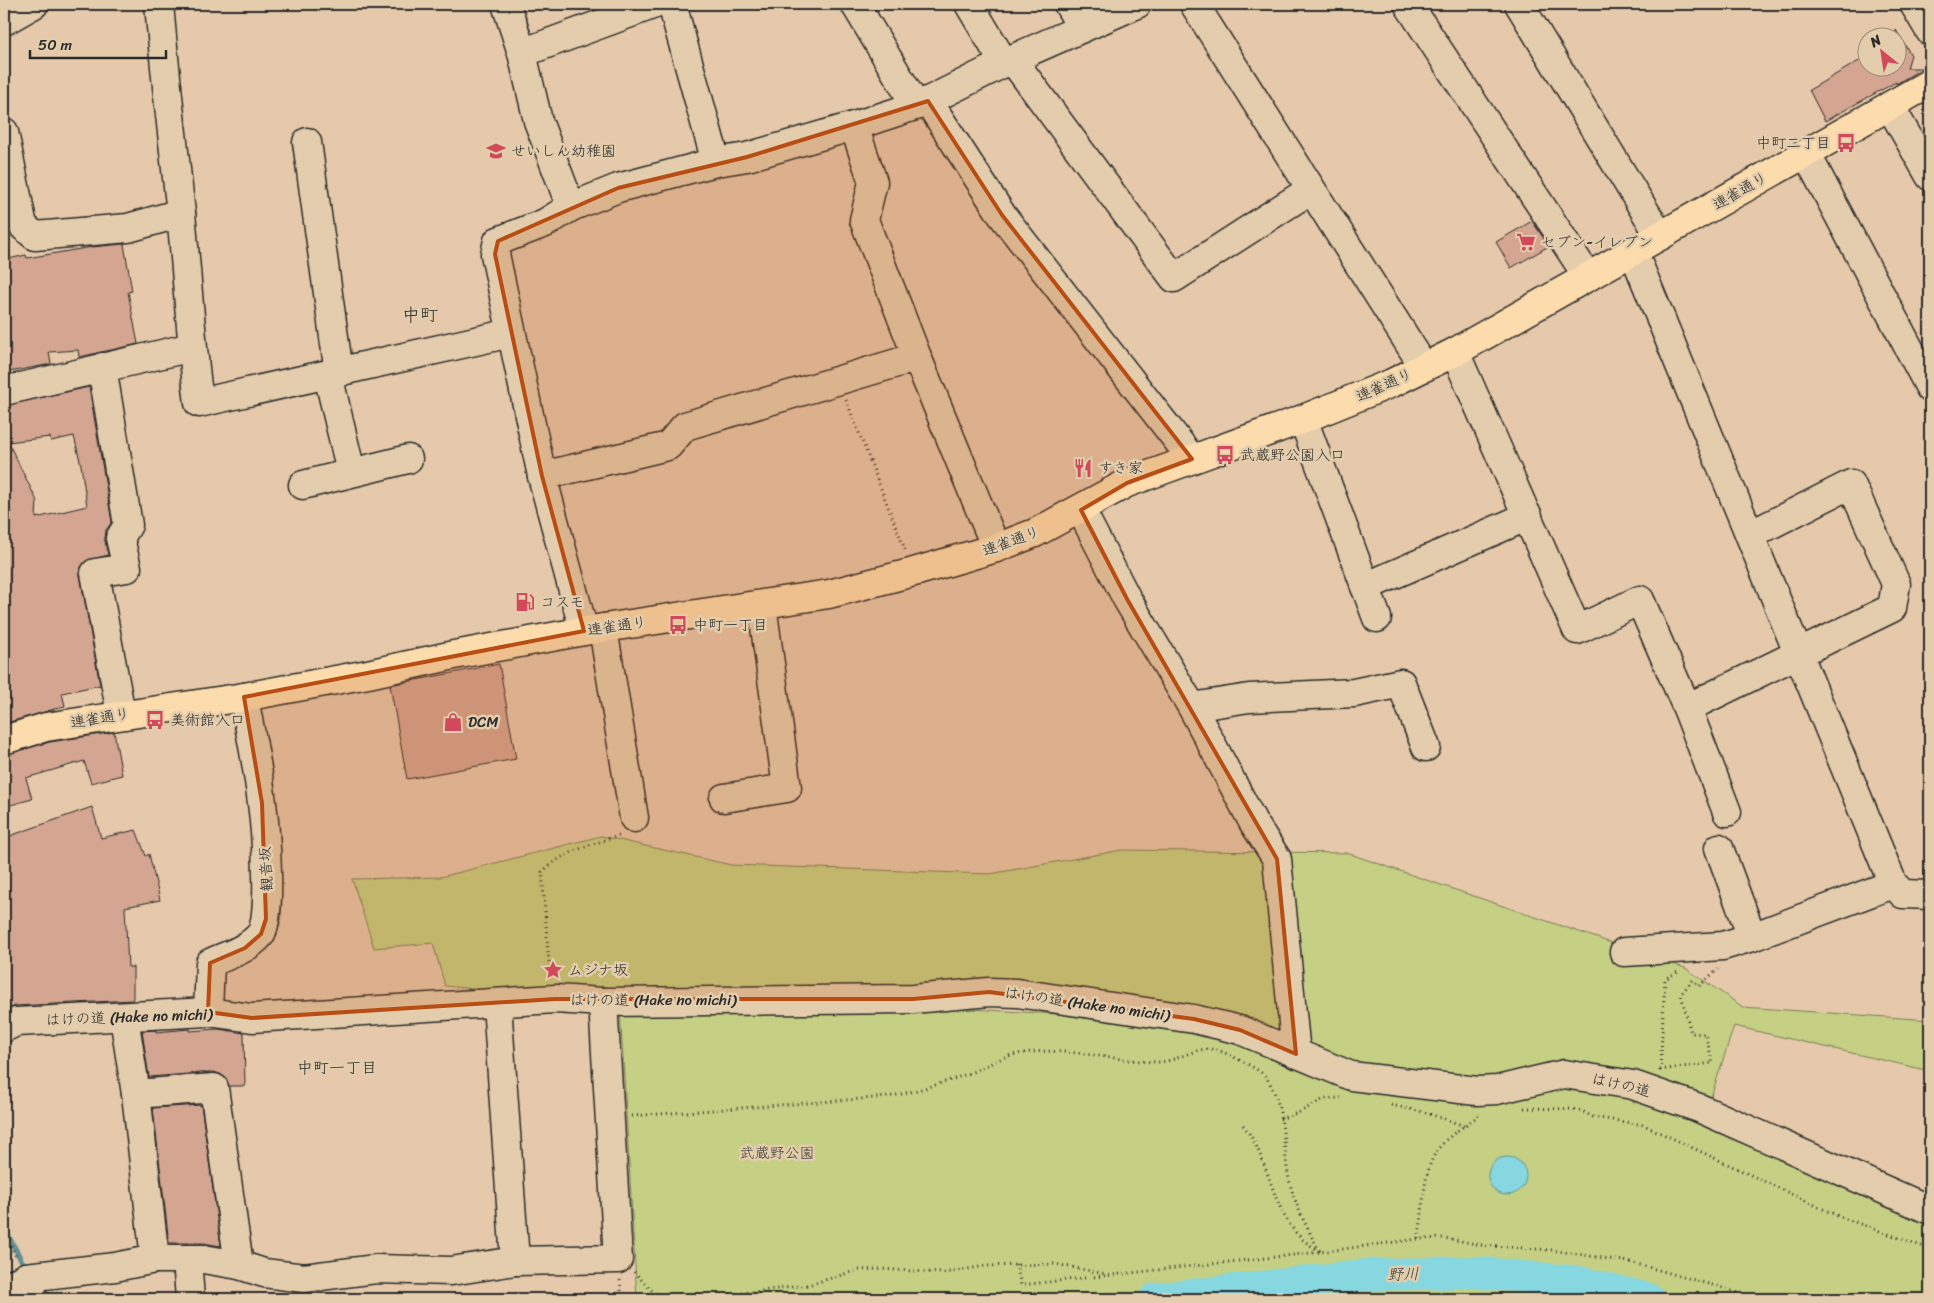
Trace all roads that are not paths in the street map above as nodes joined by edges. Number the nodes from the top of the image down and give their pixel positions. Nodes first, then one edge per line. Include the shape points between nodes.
1 (34, 4) edge
2 (160, 4) edge
3 (506, 4) edge
4 (655, 4) edge
5 (672, 4) edge
6 (855, 4) edge
7 (970, 4) edge
8 (1068, 4) edge
9 (1137, 4) edge
10 (1194, 4) edge
11 (1408, 4) edge
12 (1519, 4) edge
13 (1914, 4) edge
14 (4, 20) edge
15 (1082, 28) junction
16 (1930, 32) edge
17 (522, 53) junction
18 (1008, 61) junction
19 (1930, 83) edge
20 (922, 104) junction
21 (1890, 106) junction
22 (854, 126) junction
23 (4, 132) edge
24 (307, 142) dead end
25 (1806, 153) junction
26 (716, 162) junction
27 (1930, 176) edge
28 (1310, 190) junction
29 (571, 207) junction
30 (181, 213) junction
31 (1660, 236) junction
32 (1633, 251) junction
33 (1588, 277) junction
34 (511, 333) junction
35 (192, 347) junction
36 (1454, 352) junction
37 (917, 357) junction
38 (102, 367) junction
39 (1424, 367) junction
40 (333, 374) junction
41 (1930, 388) edge
42 (4, 391) edge
43 (1304, 419) junction
44 (408, 458) dead end
45 (1192, 459) junction
46 (351, 472) junction
47 (542, 476) junction
48 (303, 485) dead end
49 (1081, 510) junction
50 (1528, 516) junction
51 (1750, 535) junction
52 (996, 548) junction
53 (1365, 587) junction
54 (762, 605) junction
55 (1377, 618) dead end
56 (593, 630) junction
57 (1798, 654) junction
58 (244, 697) junction
59 (1192, 708) junction
60 (1687, 708) junction
61 (121, 714) junction
62 (4, 739) edge
63 (1426, 747) dead end
64 (724, 798) dead end
65 (1727, 812) dead end
66 (634, 818) road end
67 (1718, 848) dead end
68 (1893, 884) junction
69 (1930, 894) edge
70 (1742, 940) junction
71 (1624, 952) dead end
72 (603, 1002) junction
73 (497, 1004) junction
74 (208, 1012) junction
75 (124, 1017) junction
76 (4, 1028) edge
77 (1296, 1054) junction
78 (136, 1094) junction
79 (1930, 1210) edge
80 (155, 1259) junction
81 (187, 1259) junction
82 (515, 1262) junction
83 (239, 1265) junction
84 (21, 1288) edge
85 (190, 1299) edge

1 - 14 street
2 - 30 street via 165,84
3 - 17 street
4 - 17 street
5 - 26 street
6 - 20 street
7 - 18 street
8 - 15 street
9 - 15 street
10 - 28 street
11 - 33 street
12 - 31 street
13 - 16 street
15 - 18 street
17 - 29 street via 538,121
18 - 20 street
18 - 28 street via 1174,278
19 - 21 main road, 連雀通り
20 - 22 street
20 - 45 street via 1002,215
21 - 25 main road, 連雀通り
21 - 27 street
22 - 26 street via 748,157
22 - 37 street via 873,182 864,220
23 - 30 street via 24,226 35,236 128,228
24 - 40 street
25 - 31 main road, 連雀通り
25 - 41 street
26 - 29 street via 618,188
28 - 39 street
29 - 34 street via 545,223 498,241 495,254
30 - 35 street
31 - 32 main road, 連雀通り
32 - 33 main road, 連雀通り
32 - 51 street
33 - 36 main road, 連雀通り
34 - 40 street
34 - 47 street
35 - 38 street
35 - 40 street via 199,403
36 - 39 main road, 連雀通り
36 - 50 street
37 - 47 street via 685,426 668,446
37 - 52 street
38 - 42 street
38 - 61 street via 128,524 120,538 127,568 95,573
39 - 43 main road, 連雀通り via 1392,384
40 - 46 street
43 - 45 main road, 連雀通り
43 - 53 street
44 - 46 street
45 - 49 main road, 連雀通り via 1127,483
46 - 48 street
47 - 56 street
49 - 52 main road, 連雀通り via 1036,533
49 - 59 street via 1127,599
50 - 53 street
50 - 60 street via 1577,630 1640,600
51 - 57 street
51 - 57 street via 1851,484 1896,584 1892,608
52 - 54 main road, 連雀通り via 829,594
53 - 55 street
54 - 56 main road, 連雀通り
54 - 64 street via 787,788
56 - 58 main road, 連雀通り
56 - 66 street
57 - 60 street
57 - 68 street
58 - 61 main road, 連雀通り
58 - 74 street, 観音坂 via 262,803 268,901 266,919 261,934 245,948 210,964
59 - 63 street via 1249,698 1354,693 1401,683
59 - 77 street via 1253,822 1278,859
60 - 65 street
61 - 62 main road, 連雀通り via 46,726
67 - 70 street
68 - 69 street via 1903,894
68 - 70 street
70 - 71 street via 1693,949
72 - 73 street, はけの道 (Hake no michi) via 555,999
72 - 77 street, はけの道 (Hake no michi) via 913,999 989,992 1017,993 1194,1019 1240,1030
72 - 82 street via 618,1259
73 - 74 street, はけの道 (Hake no michi) via 252,1018
73 - 82 street
74 - 75 street, はけの道 (Hake no michi)
75 - 76 street, はけの道 (Hake no michi) via 16,1022
75 - 78 street
77 - 79 street, はけの道 via 1351,1076 1477,1091 1497,1090 1564,1074 1633,1085 1660,1082 1699,1108
78 - 80 street
78 - 83 street via 214,1088
80 - 81 street
80 - 84 street
81 - 83 street
81 - 85 street
82 - 83 street via 451,1271 376,1270 304,1278 264,1273

